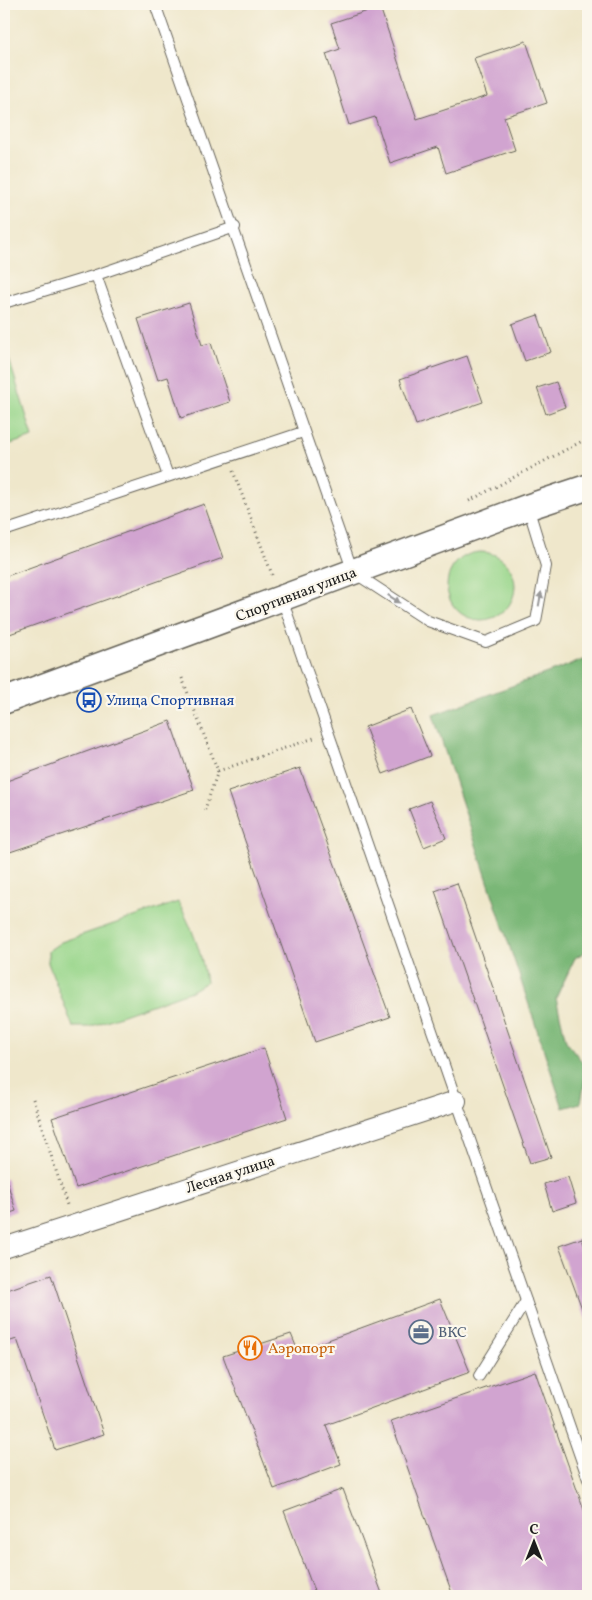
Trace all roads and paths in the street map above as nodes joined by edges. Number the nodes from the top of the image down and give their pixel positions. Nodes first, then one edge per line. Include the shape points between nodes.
1 (155, 4) edge
2 (235, 227) junction
3 (96, 275) junction
4 (4, 303) edge
5 (303, 432) junction
6 (588, 438) edge
7 (228, 456) junction
8 (168, 476) junction
9 (588, 487) edge
10 (463, 504) dead end
11 (528, 507) junction
12 (4, 531) edge
13 (353, 572) junction
14 (272, 575) dead end
15 (282, 599) junction
16 (182, 678) dead end
17 (4, 701) edge
18 (328, 733) junction
19 (218, 772) junction
20 (204, 812) dead end
21 (33, 1099) dead end
22 (456, 1101) junction
23 (73, 1225) junction
24 (4, 1248) edge
25 (526, 1301) junction
26 (479, 1376) dead end
27 (588, 1479) edge

1 - 2 lane
2 - 3 lane
2 - 5 lane
3 - 4 lane
3 - 8 lane
5 - 7 lane
5 - 13 lane
6 - 10 path
7 - 8 lane
7 - 14 path
8 - 12 lane
9 - 11 street, Спортивная улица
11 - 13 street, Спортивная улица
13 -> 11 lane via 428,622 486,642 536,622 546,566
13 - 15 street, Спортивная улица
15 - 17 street, Спортивная улица
15 - 18 lane
16 - 19 path
18 - 19 path
18 - 22 lane
19 - 20 path
21 - 23 path
22 - 23 street, Лесная улица
22 - 25 lane
23 - 24 street, Лесная улица
25 - 26 lane
25 - 27 lane

